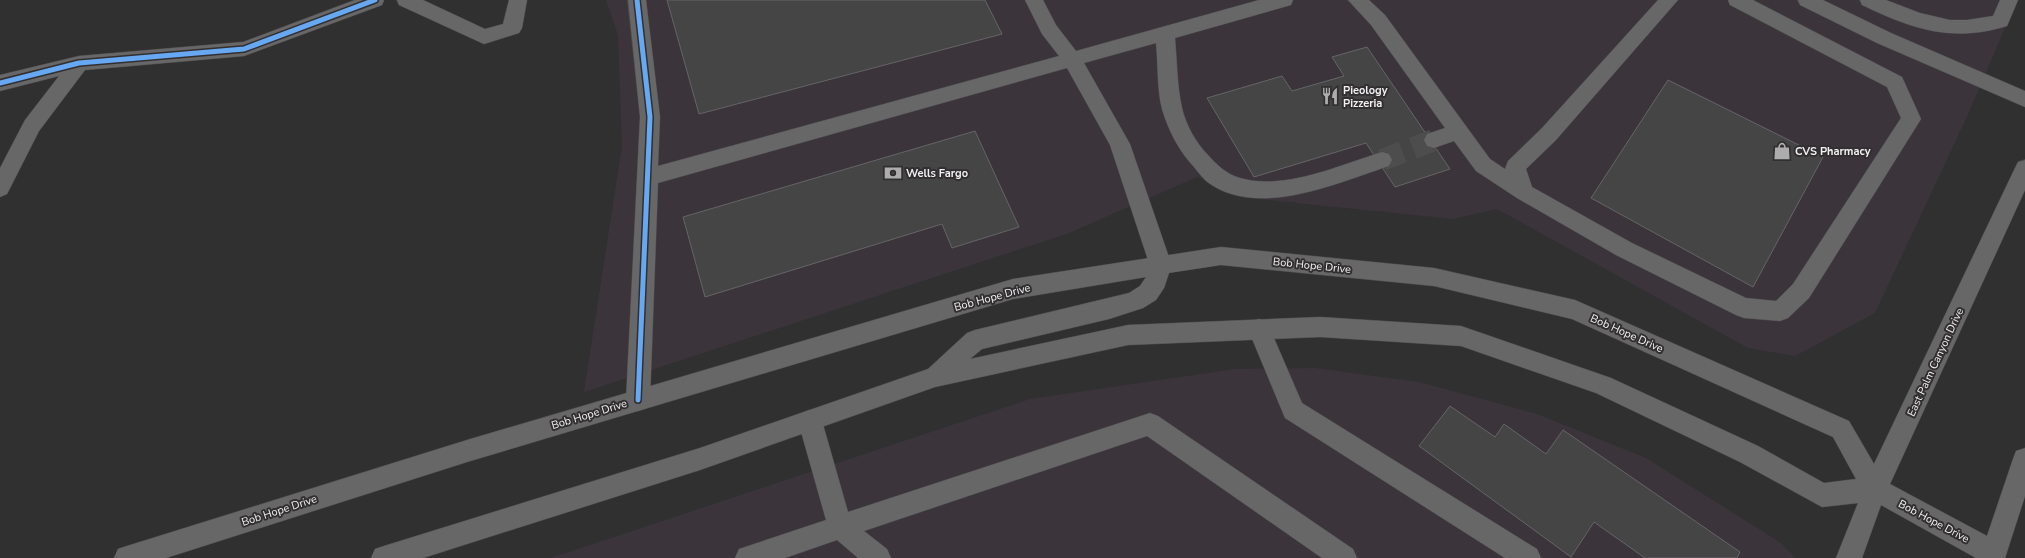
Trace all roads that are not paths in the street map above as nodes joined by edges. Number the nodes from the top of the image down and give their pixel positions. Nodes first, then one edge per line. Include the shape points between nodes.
1 (375, 0) edge
2 (406, 0) edge
3 (518, 0) edge
4 (637, 0) edge
5 (1034, 0) edge
6 (1284, 0) edge
7 (1357, 0) edge
8 (1669, 0) edge
9 (1737, 0) edge
10 (1807, 0) edge
11 (1869, 0) edge
12 (2009, 0) edge
13 (1165, 33) junction
14 (1072, 59) junction
15 (79, 63) junction
16 (0, 83) edge
17 (2025, 99) edge
18 (1458, 131) junction
19 (1434, 140) tunnel mouth
20 (1382, 160) tunnel mouth
21 (2025, 168) edge
22 (647, 178) junction
23 (0, 188) edge
24 (1524, 192) junction
25 (1161, 266) junction
26 (1259, 329) junction
27 (935, 377) junction
28 (638, 400) junction
29 (810, 420) junction
30 (2025, 459) edge
31 (1875, 489) junction
32 (840, 527) junction
33 (875, 557) edge
34 (1996, 557) edge
35 (127, 558) edge
36 (384, 558) edge
37 (748, 558) edge
38 (1344, 558) edge
39 (1528, 558) edge
40 (1849, 558) edge

1 - 15 main road via 244,49
2 - 3 main road via 484,37 512,28
4 - 22 main road via 650,118
5 - 14 main road via 1049,29
6 - 13 main road
7 - 18 main road via 1378,20
8 - 24 main road via 1549,134 1516,167
9 - 24 main road via 1895,82 1911,119 1801,291 1780,311 1744,308 1624,250
10 - 17 main road via 1884,38
11 - 12 main road via 1894,12 1938,25 1960,28 1985,27 2000,21
13 - 14 main road
13 - 20 main road via 1172,108 1182,135 1196,156 1214,175 1236,186 1262,190 1282,189 1304,186
14 - 22 main road
14 - 25 main road via 1120,144
15 - 16 main road
15 - 23 main road via 32,126
18 - 19 main road
18 - 24 main road via 1483,165
21 - 31 main road, East Palm Canyon Drive
22 - 28 main road
25 - 27 main road via 1156,281 1148,292 1135,301 975,340
25 - 28 main road, Bob Hope Drive via 1013,289
25 - 31 main road, Bob Hope Drive via 1221,256 1434,277 1575,310 1841,429
26 - 27 main road via 1128,335
26 - 31 main road via 1320,327 1461,336 1603,385 1749,454 1822,495
26 - 39 main road via 1293,410
27 - 29 main road
28 - 35 main road, Bob Hope Drive
29 - 32 main road
29 - 36 main road via 700,459
30 - 34 main road via 2004,519
31 - 34 main road, Bob Hope Drive
31 - 40 main road, East Palm Canyon Drive
32 - 33 main road
32 - 37 main road
32 - 38 main road via 1150,424

